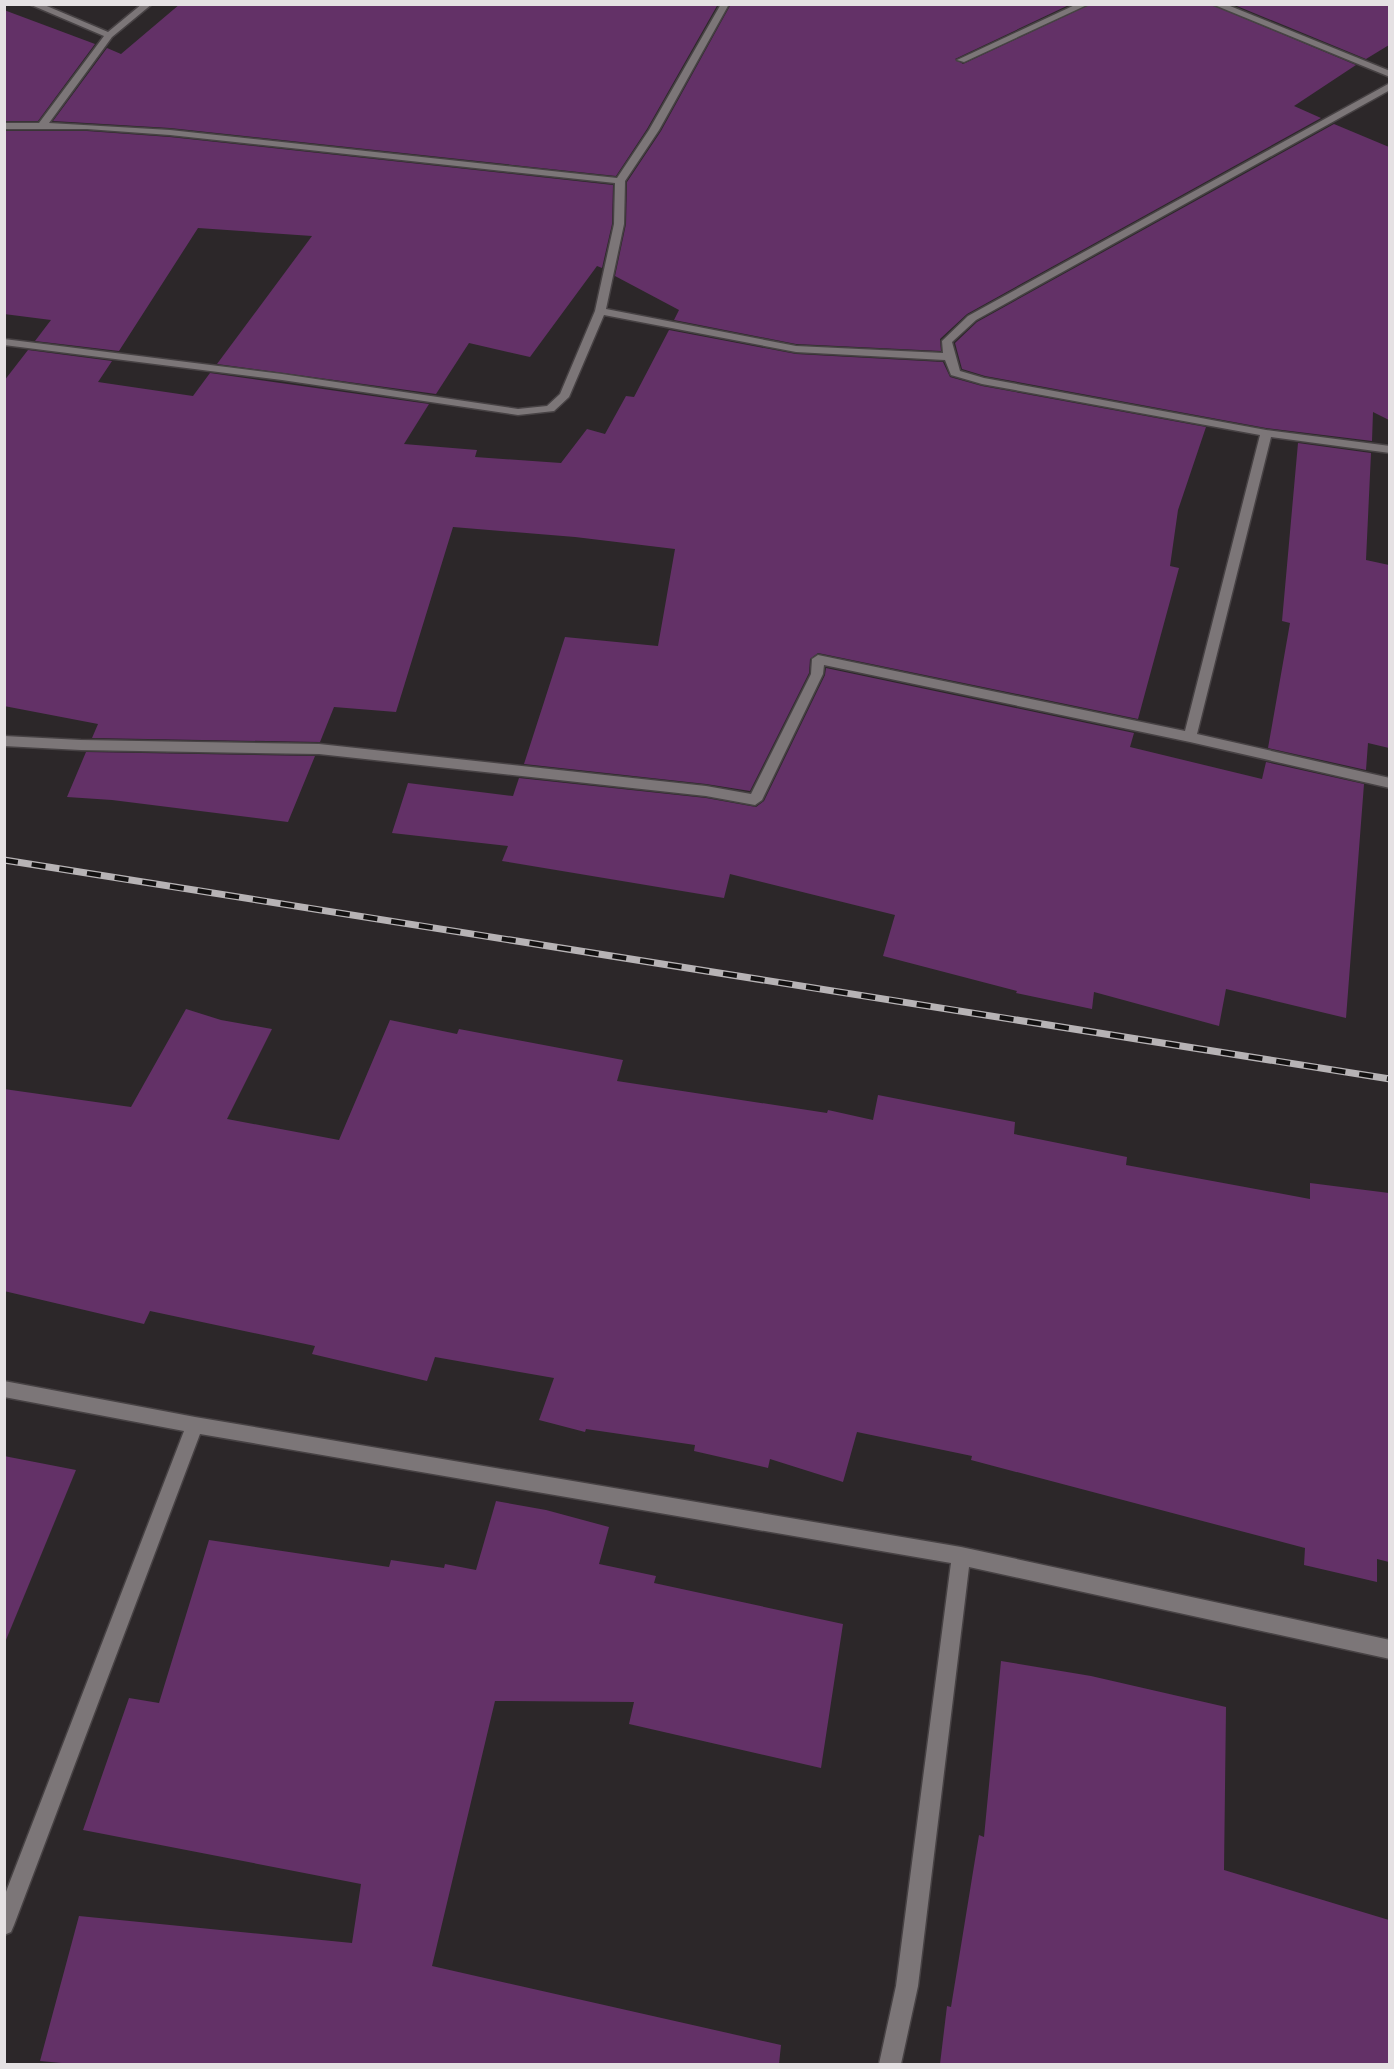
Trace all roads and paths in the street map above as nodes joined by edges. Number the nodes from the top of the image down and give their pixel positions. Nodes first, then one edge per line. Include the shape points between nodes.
1 (33, 4) edge
2 (148, 4) edge
3 (725, 4) edge
4 (1085, 4) edge
5 (1216, 4) edge
6 (109, 35) junction
7 (961, 60) dead end
8 (1389, 74) edge
9 (1389, 86) edge
10 (43, 124) junction
11 (4, 126) edge
12 (620, 181) junction
13 (600, 312) junction
14 (4, 342) edge
15 (949, 357) junction
16 (1266, 433) junction
17 (1389, 450) edge
18 (1190, 737) junction
19 (4, 741) edge
20 (1389, 783) edge
21 (4, 1389) edge
22 (195, 1425) junction
23 (961, 1556) junction
24 (1389, 1650) edge
25 (4, 1925) edge
26 (890, 2064) edge

1 - 6 street
2 - 6 street
3 - 12 street via 654,130
4 - 7 street
5 - 8 street
6 - 10 street
9 - 15 street via 972,318 947,341
10 - 11 street
10 - 12 street via 191,135
12 - 13 street via 619,224
13 - 14 street via 565,395 550,409 518,412
13 - 15 street via 796,349
15 - 16 street via 955,373 982,381
16 - 17 street
16 - 18 street
18 - 19 street via 818,659 817,674 754,800 706,791 319,748
18 - 20 street
21 - 22 street
22 - 23 street
22 - 25 street
23 - 24 street
23 - 26 street via 907,1986

